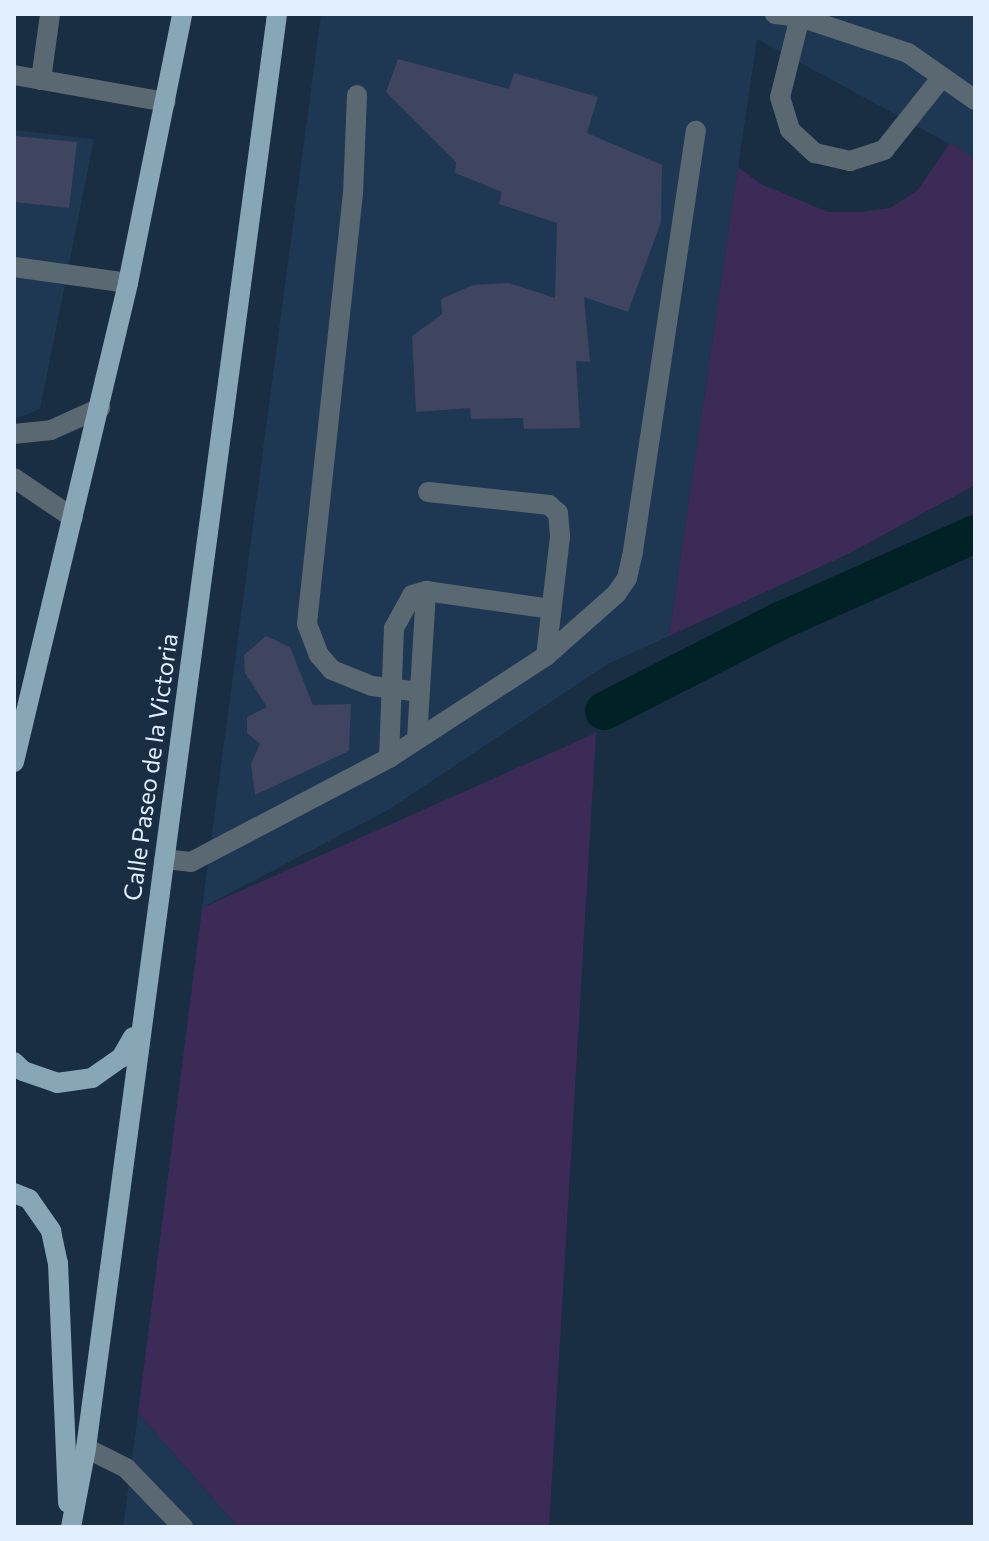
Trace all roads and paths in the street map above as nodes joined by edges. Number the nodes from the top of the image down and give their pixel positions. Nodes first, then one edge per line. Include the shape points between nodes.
1 (50, 14) edge
2 (182, 14) edge
3 (277, 14) edge
4 (775, 14) edge
5 (800, 17) junction
6 (14, 75) edge
7 (942, 77) junction
8 (41, 80) junction
9 (357, 95) dead end
10 (975, 100) edge
11 (166, 102) junction
12 (696, 131) dead end
13 (14, 267) edge
14 (128, 283) junction
15 (100, 408) junction
16 (14, 434) edge
17 (14, 478) edge
18 (428, 492) dead end
19 (73, 518) junction
20 (426, 591) junction
21 (551, 609) junction
22 (546, 656) junction
23 (390, 691) junction
24 (420, 692) junction
25 (417, 739) junction
26 (389, 758) junction
27 (14, 762) edge
28 (164, 859) junction
29 (139, 1027) junction
30 (14, 1062) edge
31 (14, 1193) edge
32 (86, 1448) junction
33 (70, 1527) edge
34 (183, 1527) edge

1 - 8 lane
2 - 11 main road
3 - 28 main road, Calle Paseo de la Victoria
4 - 5 lane
5 - 7 lane via 908,53
5 - 7 lane via 780,97 790,130 815,153 850,161 884,150
6 - 8 lane
7 - 10 lane
8 - 11 lane
9 - 23 lane via 353,193 307,624 319,655 332,670
11 - 14 main road
12 - 22 lane via 627,578 603,607
13 - 14 lane
14 - 15 main road
15 - 16 lane via 51,430
15 - 19 main road
17 - 19 lane
18 - 21 lane via 549,505 558,513
19 - 27 main road
20 - 21 lane
20 - 23 lane via 412,595 399,611
20 - 24 lane
21 - 22 lane
22 - 25 lane
23 - 24 lane
23 - 26 lane
24 - 25 lane
25 - 26 lane
26 - 28 lane via 191,862
28 - 29 main road, Calle Paseo de la Victoria
29 - 30 main road via 121,1058 92,1078 57,1083 23,1071
29 - 32 main road, Calle Paseo de la Victoria
31 - 33 main road via 29,1199 51,1231 58,1263
32 - 33 main road, Calle Paseo de la Victoria
32 - 34 lane via 126,1468

